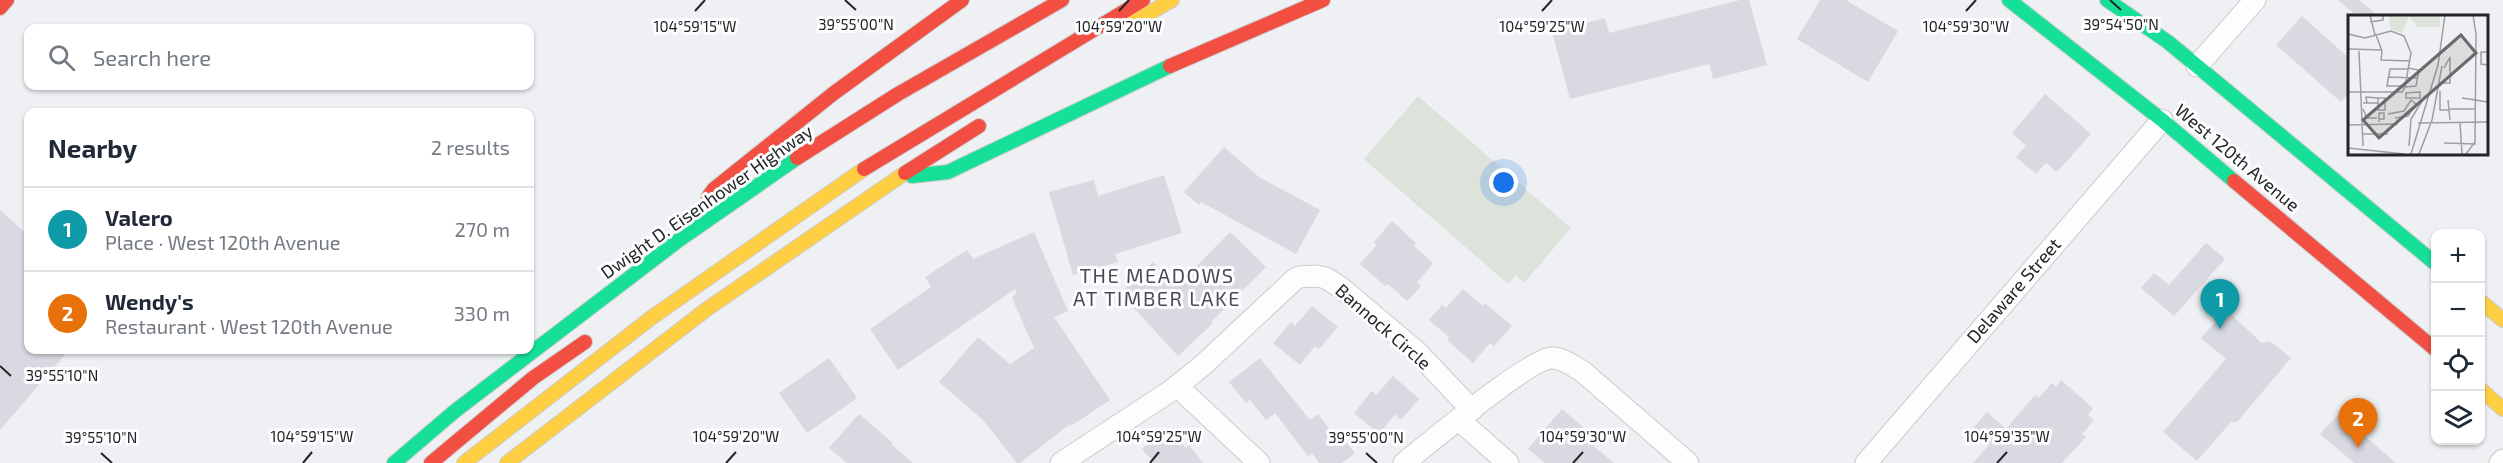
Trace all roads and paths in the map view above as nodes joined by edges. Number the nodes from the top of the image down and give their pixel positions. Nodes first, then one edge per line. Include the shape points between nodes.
1 (7, 0) edge
2 (962, 0) edge
3 (1062, 0) edge
4 (1143, 0) edge
5 (1172, 0) edge
6 (1323, 0) edge
7 (2009, 0) edge
8 (2107, 0) edge
9 (2255, 0) edge
10 (0, 8) edge
11 (1096, 44) dead end
12 (2197, 66) junction
13 (991, 119) dead end
14 (2162, 120) junction
15 (898, 178) junction
16 (679, 240) junction
17 (2431, 260) edge
18 (2485, 304) edge
19 (2503, 320) edge
20 (600, 331) dead end
21 (2431, 346) edge
22 (534, 350) edge
23 (529, 354) edge
24 (1177, 386) junction
25 (2483, 391) edge
26 (2503, 409) edge
27 (1465, 415) junction
28 (394, 463) edge
29 (431, 463) edge
30 (464, 463) edge
31 (507, 463) edge
32 (1061, 463) edge
33 (1259, 463) edge
34 (1404, 463) edge
35 (1508, 463) edge
36 (1688, 463) edge
37 (1866, 463) edge

1 - 10 main road
2 - 16 main road via 834,93 714,189
3 - 16 main road, Dwight D. Eisenhower Highway via 898,94 767,177
4 - 30 main road via 865,170 651,318
5 - 11 main road
6 - 15 main road via 1203,51 948,172
7 - 14 main road, West 120th Avenue
8 - 12 main road
9 - 12 street
12 - 17 main road
13 - 15 main road
14 - 21 main road, West 120th Avenue
14 - 37 street, Delaware Street
15 - 31 main road via 707,309
16 - 22 main road, Dwight D. Eisenhower Highway
18 - 19 main road
20 - 29 main road via 533,378
23 - 28 main road, Dwight D. Eisenhower Highway
24 - 27 street, Bannock Circle via 1294,280 1309,276 1326,278 1356,299 1416,351
24 - 32 street, Bannock Circle
24 - 33 street
25 - 26 main road
27 - 34 street
27 - 35 street
27 - 36 street via 1537,363 1552,358 1582,371

